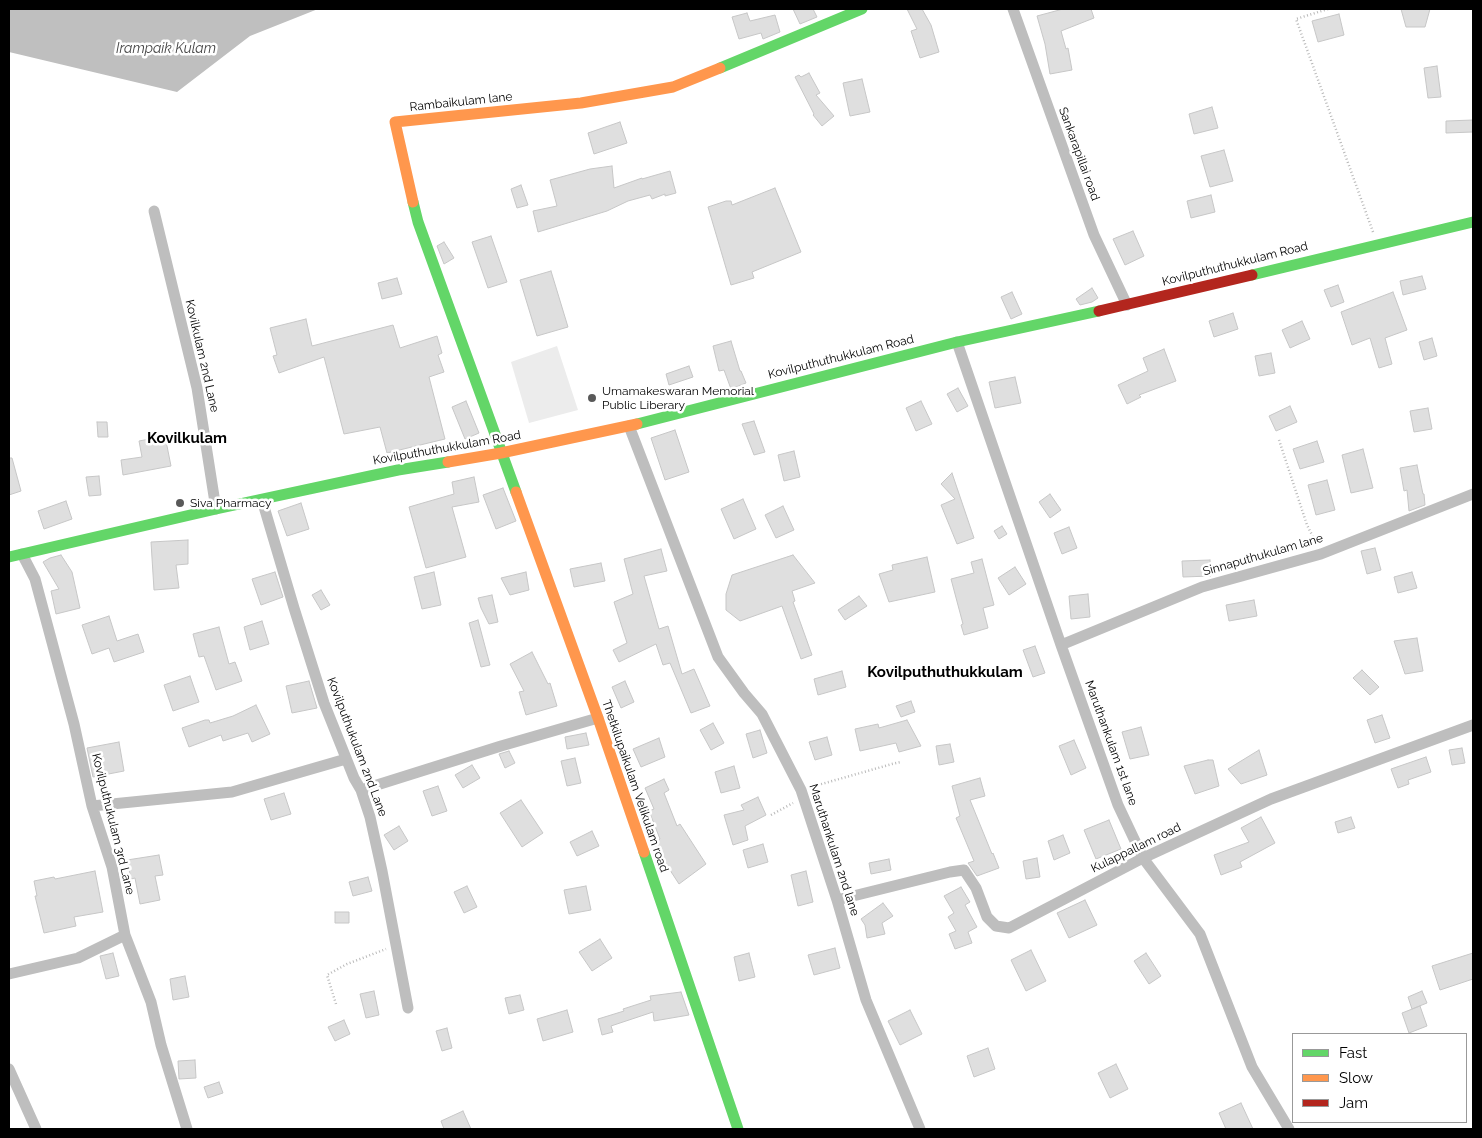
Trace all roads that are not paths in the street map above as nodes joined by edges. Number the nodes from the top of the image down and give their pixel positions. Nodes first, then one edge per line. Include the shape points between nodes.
1 (862, 9) edge
2 (1013, 9) edge
3 (154, 211) dead end
4 (1473, 222) edge
5 (1127, 305) junction
6 (957, 342) junction
7 (629, 426) junction
8 (502, 453) junction
9 (1473, 494) edge
10 (262, 500) junction
11 (216, 509) junction
12 (22, 554) junction
13 (9, 558) edge
14 (1061, 645) junction
15 (598, 718) junction
16 (1473, 725) edge
17 (346, 759) junction
18 (361, 790) junction
19 (92, 806) junction
20 (1143, 858) junction
21 (837, 900) junction
22 (125, 935) junction
23 (9, 974) edge
24 (408, 1008) dead end
25 (9, 1069) edge
26 (36, 1129) edge
27 (187, 1129) edge
28 (738, 1129) edge
29 (920, 1129) edge
30 (1289, 1129) edge

1 - 8 street, Rambaikulam lane via 673,87 581,104 395,122 418,222
2 - 5 street, Sankarapillai road via 1094,235
3 - 11 street, Kovilkulam 2nd Lane via 197,388
4 - 5 street, Kovilputhuthukkulam Road
5 - 6 street, Kovilputhuthukkulam Road
6 - 7 street, Kovilputhuthukkulam Road
6 - 14 street, Maruthankulam 1st lane
7 - 8 street, Kovilputhuthukkulam Road
7 - 21 street, Maruthankulam 2nd lane via 718,657 762,714 800,790
8 - 10 street, Kovilputhuthukkulam Road via 398,470
8 - 15 street, Thetkilupaikulam Velikulam road
9 - 14 street, Sinnaputhukulam lane via 1321,554 1202,587
10 - 11 street, Kovilputhuthukkulam Road
10 - 17 street, Kovilputhukulam 2nd Lane via 321,693
11 - 12 street, Kovilputhuthukkulam Road
12 - 13 street, Kovilputhuthukkulam Road
12 - 19 street, Kovilputhukulam 3rd Lane via 35,579 74,724
14 - 20 street, Maruthankulam 1st lane via 1118,805
15 - 18 street
15 - 28 street, Thetkilupaikulam Velikulam road
16 - 20 street, Kulappallam road via 1271,799
17 - 18 street, Kovilputhukulam 2nd Lane
17 - 19 street via 232,792
18 - 24 street, Kovilputhukulam 2nd Lane via 370,817
19 - 22 street, Kovilputhukulam 3rd Lane via 112,867
20 - 21 street, Kulappallam road via 1009,928 996,926 987,918 976,888 964,870
20 - 30 street, Maruthankulam 1st lane via 1200,934 1252,1067
21 - 29 street, Maruthankulam 2nd lane via 866,1000
22 - 23 street via 78,958
22 - 27 street, Kovilputhukulam 3rd Lane via 151,1002
25 - 26 street

